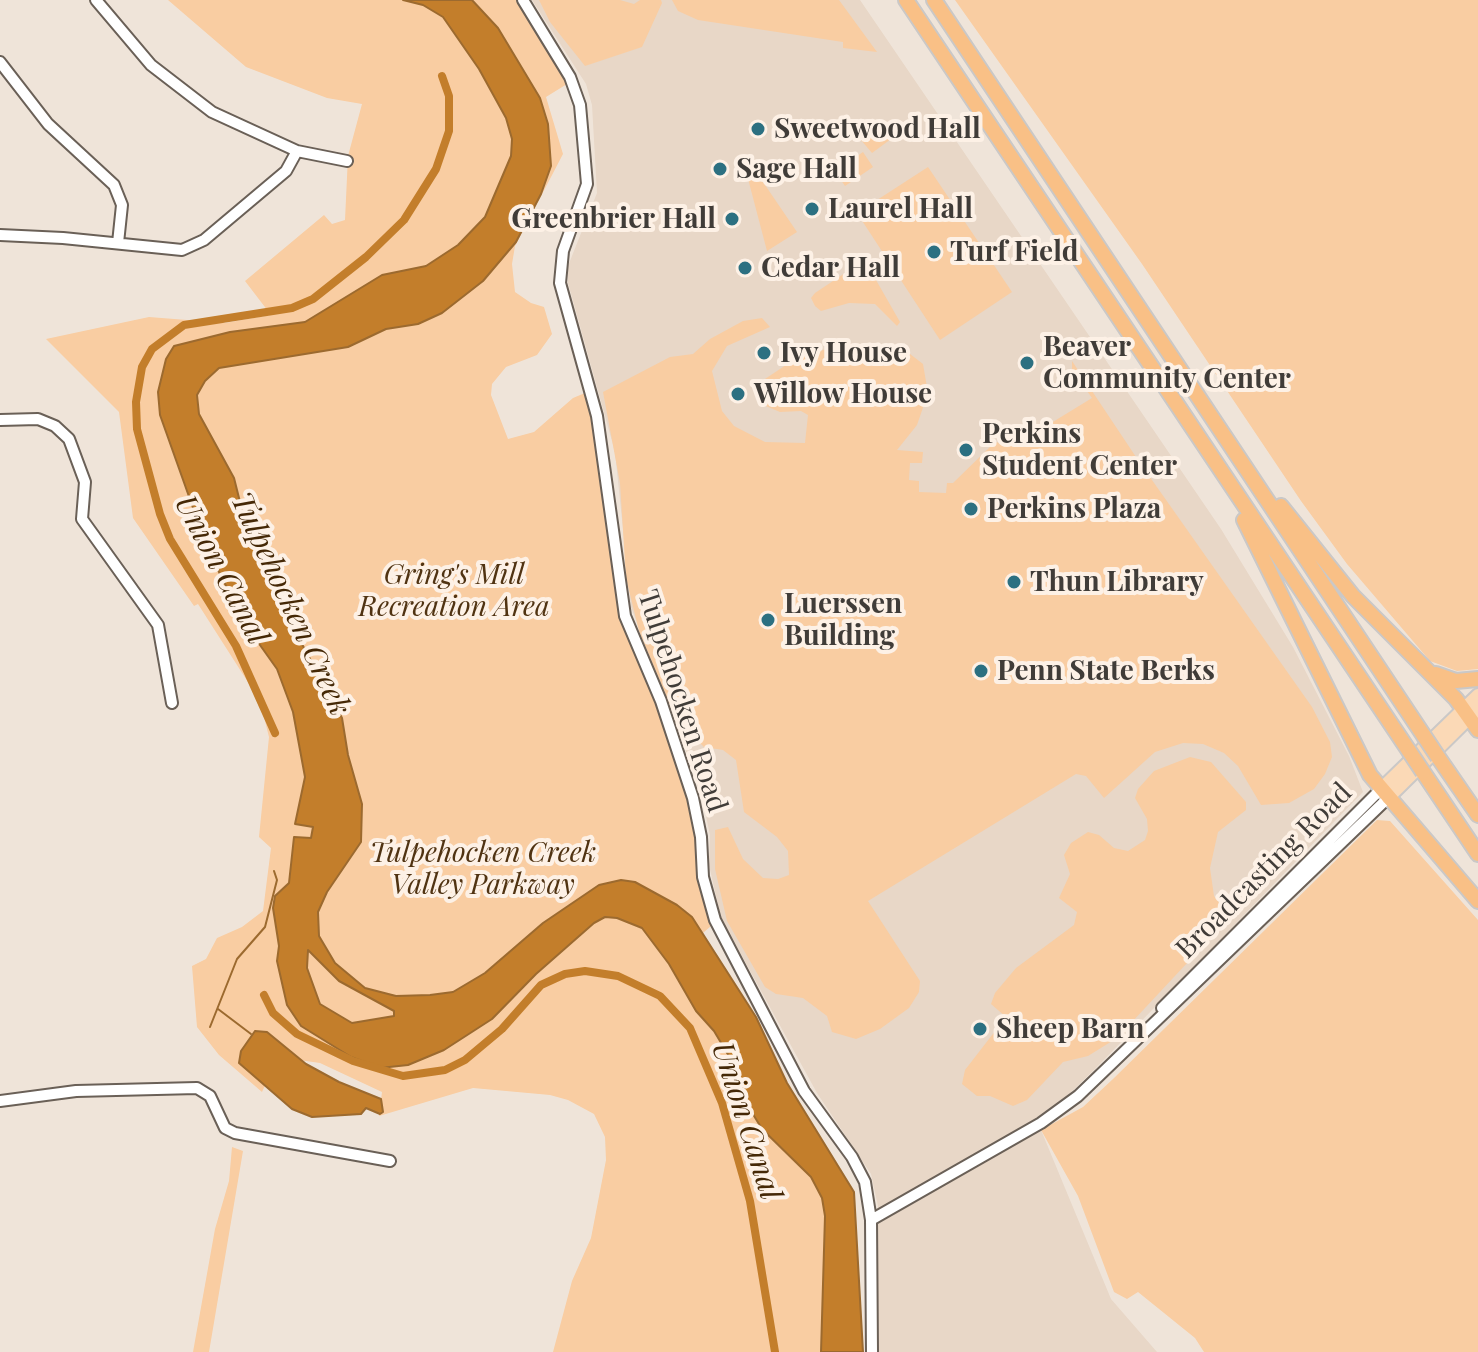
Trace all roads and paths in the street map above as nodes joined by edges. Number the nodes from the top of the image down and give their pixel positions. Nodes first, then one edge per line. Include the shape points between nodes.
1 (96, 0) edge
2 (523, 0) edge
3 (906, 0) edge
4 (934, 0) edge
5 (0, 62) edge
6 (297, 151) junction
7 (347, 161) dead end
8 (0, 235) edge
9 (118, 243) junction
10 (1194, 391) junction
11 (0, 420) edge
12 (1202, 442) junction
13 (1422, 666) junction
14 (1478, 679) edge
15 (1478, 695) edge
16 (172, 703) dead end
17 (1472, 716) edge
18 (1385, 793) junction
19 (1478, 815) edge
20 (1478, 854) edge
21 (1478, 901) edge
22 (0, 1101) edge
23 (390, 1161) dead end
24 (871, 1220) junction
25 (872, 1352) edge

1 - 6 street via 139,53 189,96 240,127
2 - 24 street, Tulpehocken Road via 570,77 583,119 587,184 563,251 560,283 597,416 625,616 693,798 703,877 715,920 804,1091 859,1169
3 - 12 highway
4 - 10 highway
5 - 9 street via 48,124 114,185 122,205
6 - 7 street
6 - 9 street via 286,171 193,246 173,251
8 - 9 street
10 - 13 highway via 1346,587
10 - 19 highway, bridge
11 - 16 street via 38,419 69,439 85,482 82,519 158,625
12 - 18 highway via 1370,775
12 - 20 highway, bridge
13 - 14 highway via 1450,680
13 - 17 highway
15 - 17 main road, Broadcasting Road
17 - 18 main road, Broadcasting Road
18 - 21 highway
18 - 24 street, Broadcasting Road via 1209,958 1089,1085 1041,1123
22 - 23 street via 76,1091 197,1088 210,1096 225,1128 235,1133
24 - 25 street, Tulpehocken Road

